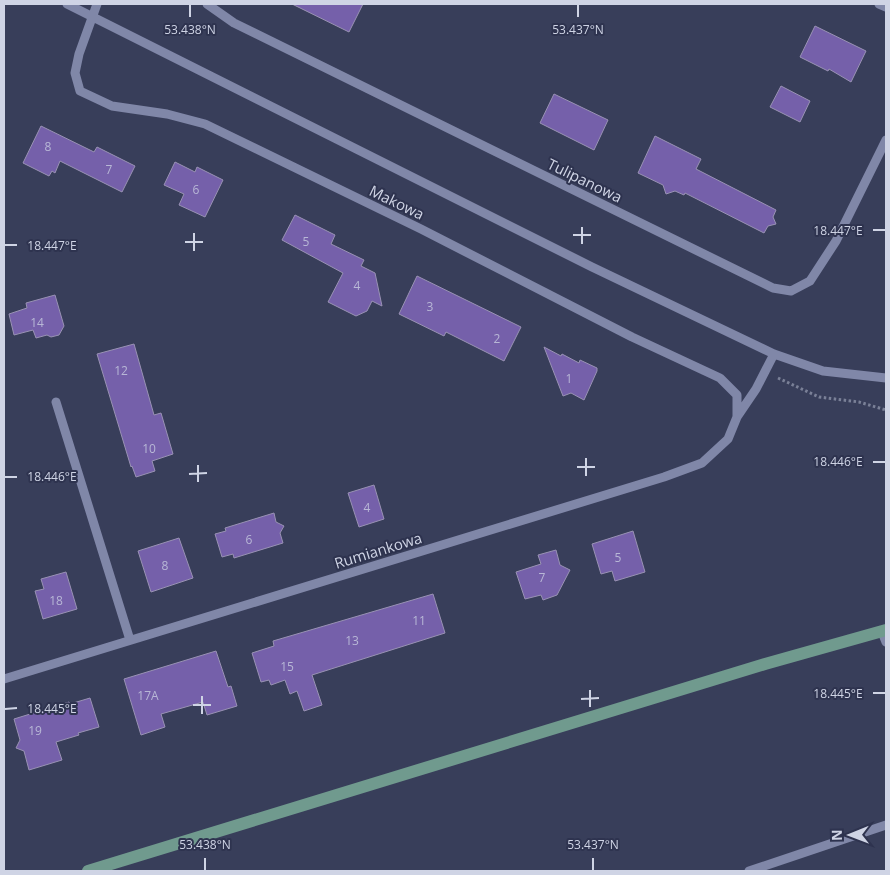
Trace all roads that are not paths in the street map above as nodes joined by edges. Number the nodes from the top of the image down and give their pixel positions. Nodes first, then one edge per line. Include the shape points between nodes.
1 (67, 4) edge
2 (97, 4) edge
3 (207, 4) edge
4 (879, 4) edge
5 (886, 7) edge
6 (92, 17) junction
7 (886, 140) edge
8 (774, 354) junction
9 (886, 378) edge
10 (56, 402) dead end
11 (737, 417) junction
12 (885, 635) edge
13 (130, 640) junction
14 (4, 679) edge
15 (886, 825) edge
16 (88, 871) edge
17 (750, 871) edge

1 - 6 street
2 - 6 street
3 - 7 street, Tulipanowa via 234,23 773,288 791,291 810,281 836,241
4 - 5 street
6 - 8 street via 592,267
6 - 11 street, Makowa via 79,54 76,73 80,91 112,106 167,114 205,124 421,229 632,337 720,378 737,395
8 - 9 street via 823,371
8 - 11 street, Rumiankowa
10 - 13 street
11 - 13 street, Rumiankowa via 728,439 702,463
12 - 16 main road via 765,664
13 - 14 street, Rumiankowa
15 - 17 street

